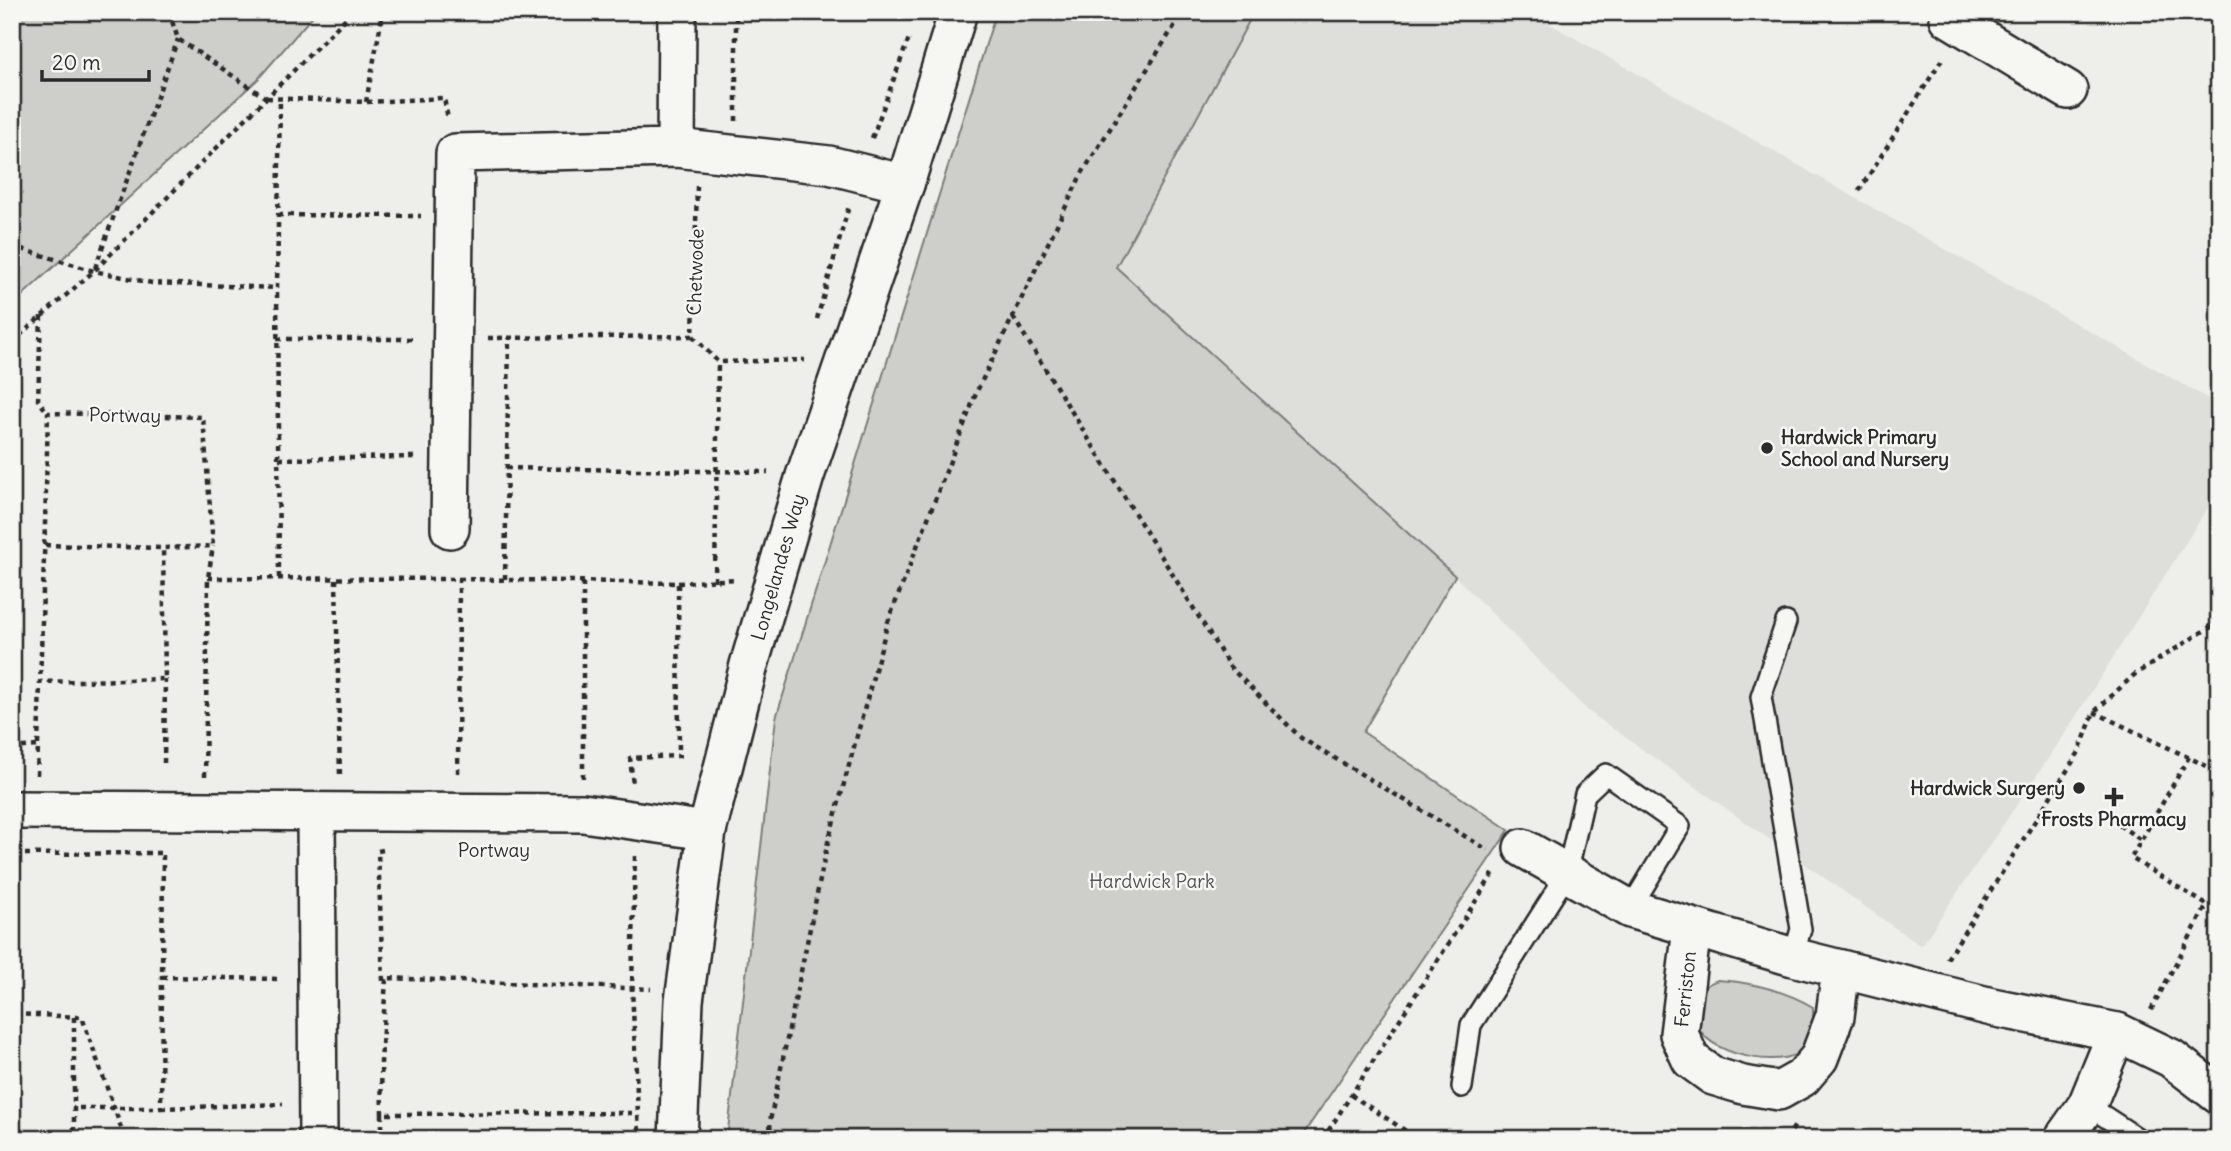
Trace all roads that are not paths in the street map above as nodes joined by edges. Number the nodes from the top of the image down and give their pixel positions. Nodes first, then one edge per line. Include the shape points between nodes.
1 (677, 12) edge
2 (958, 12) edge
3 (1960, 21) edge
4 (2067, 90) dead end
5 (687, 149) junction
6 (905, 184) junction
7 (450, 529) dead end
8 (1786, 622) dead end
9 (24, 810) edge
10 (328, 812) junction
11 (707, 831) junction
12 (1513, 853) road end
13 (1567, 874) junction
14 (1630, 909) junction
15 (1692, 928) junction
16 (1793, 957) junction
17 (1841, 969) junction
18 (2127, 1037) junction
19 (1462, 1087) dead end
20 (2219, 1094) edge
21 (2087, 1105) junction
22 (318, 1139) edge
23 (678, 1139) edge
24 (2063, 1139) edge
25 (2139, 1139) edge

1 - 5 street
2 - 6 street, Longelandes Way
3 - 4 street
5 - 6 street via 830,165
5 - 7 street via 455,153
6 - 11 street, Longelandes Way via 805,477 749,665
8 - 16 lane via 1761,697 1801,929
9 - 10 street, Portway
10 - 11 street, Portway via 583,813
10 - 22 street via 317,980
11 - 23 street, Longelandes Way via 684,1001
12 - 13 street, Ferriston
13 - 14 street, Ferriston
13 - 14 lane via 1585,794 1606,774 1680,825
13 - 19 lane via 1471,1025
14 - 15 street, Ferriston
15 - 16 street, Ferriston
15 - 17 street, Ferriston via 1679,1034 1691,1060 1713,1076 1743,1085 1779,1091 1802,1078 1819,1058 1835,1016
16 - 17 street, Ferriston
17 - 18 street, Ferriston
18 - 20 street, Ferriston via 2171,1058
18 - 21 street
21 - 24 street
21 - 25 lane

